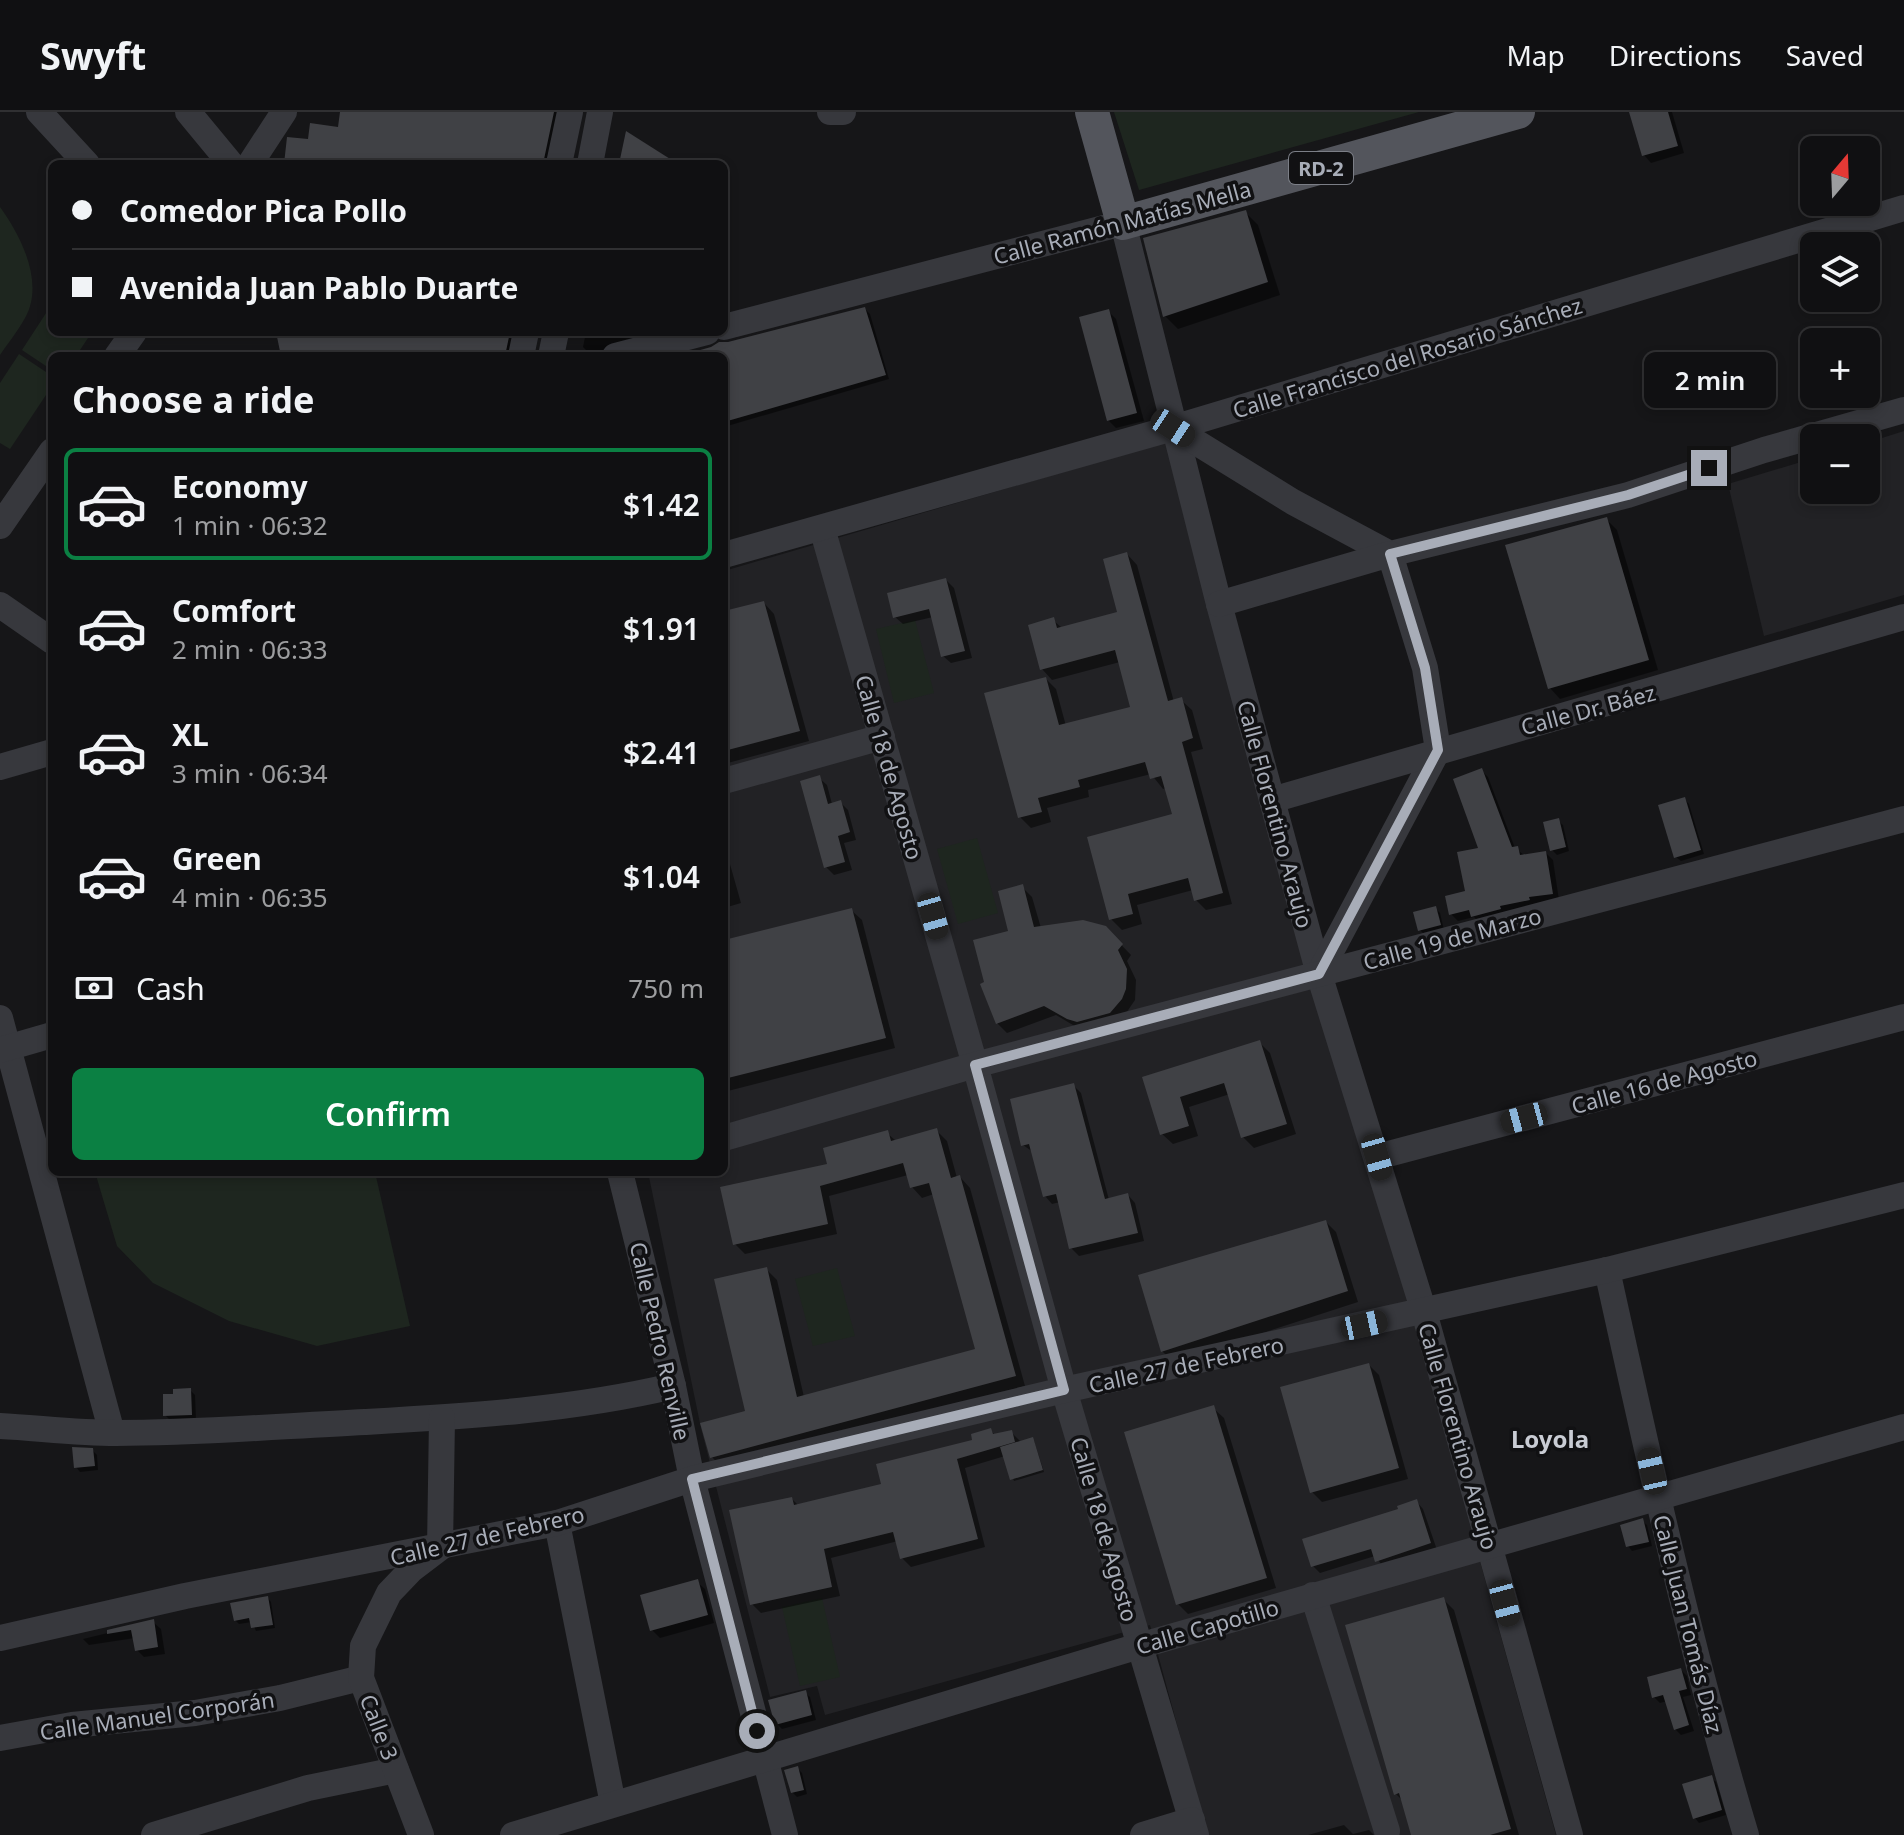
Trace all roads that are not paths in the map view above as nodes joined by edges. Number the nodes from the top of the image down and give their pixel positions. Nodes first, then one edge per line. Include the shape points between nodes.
1 (39, 112) edge
2 (188, 112) edge
3 (284, 112) edge
4 (570, 112) edge
5 (600, 112) edge
6 (830, 112) edge
7 (843, 112) edge
8 (1092, 112) edge
9 (1518, 112) edge
10 (83, 160) edge
11 (228, 160) edge
12 (253, 160) edge
13 (560, 160) edge
14 (591, 160) edge
15 (1904, 208) edge
16 (1123, 223) junction
17 (728, 326) edge
18 (692, 336) edge
19 (630, 352) edge
20 (1904, 410) edge
21 (1173, 428) junction
22 (48, 457) edge
23 (0, 526) edge
24 (822, 528) junction
25 (728, 554) edge
26 (1390, 554) junction
27 (1219, 604) junction
28 (0, 605) edge
29 (1904, 617) edge
30 (48, 638) edge
31 (882, 737) junction
32 (1438, 750) junction
33 (48, 753) edge
34 (0, 767) edge
35 (728, 780) edge
36 (1272, 800) junction
37 (1904, 819) edge
38 (1319, 974) junction
39 (1904, 1017) edge
40 (0, 1018) edge
41 (48, 1036) edge
42 (4, 1049) edge
43 (975, 1065) junction
44 (728, 1137) edge
45 (1377, 1157) junction
46 (621, 1176) edge
47 (1904, 1195) edge
48 (1607, 1270) junction
49 (1424, 1312) junction
50 (673, 1386) junction
51 (1064, 1390) junction
52 (442, 1418) junction
53 (0, 1426) edge
54 (1904, 1427) edge
55 (112, 1433) junction
56 (692, 1479) junction
57 (1658, 1499) junction
58 (557, 1523) junction
59 (1489, 1544) junction
60 (440, 1548) junction
61 (1313, 1595) junction
62 (0, 1638) edge
63 (1139, 1646) junction
64 (361, 1678) junction
65 (0, 1738) edge
66 (764, 1759) junction
67 (396, 1770) junction
68 (613, 1804) junction
69 (1194, 1827) edge
70 (1387, 1831) dead end
71 (154, 1835) edge
72 (421, 1835) edge
73 (513, 1835) edge
74 (785, 1835) edge
75 (1143, 1835) edge
76 (1570, 1835) edge
77 (1746, 1835) edge

1 - 10 street
2 - 11 street
3 - 12 street
4 - 13 street
5 - 14 street
6 - 7 street
8 - 16 main road, Calle Florentino Araujo
9 - 16 main road, Calle Ramón Matías Mella / RD-2
15 - 21 street, Calle Francisco del Rosario Sánchez
16 - 17 street, Calle Ramón Matías Mella
16 - 21 street, Calle Florentino Araujo
18 - 19 street
20 - 26 street via 1628,495
21 - 24 street, Calle Francisco del Rosario Sánchez
21 - 26 street
21 - 27 street, Calle Florentino Araujo
22 - 23 street
24 - 25 street, Calle Francisco del Rosario Sánchez
24 - 31 street, Calle 18 de Agosto
26 - 27 street
26 - 32 street via 1425,668
27 - 36 street, Calle Florentino Araujo
28 - 30 street
29 - 32 street, Calle Dr. Báez
31 - 35 street
31 - 43 street, Calle 18 de Agosto
32 - 36 street, Calle Dr. Báez
32 - 38 street
33 - 34 street
36 - 38 street, Calle Florentino Araujo
37 - 38 street, Calle 19 de Marzo
38 - 43 street, Calle 19 de Marzo
38 - 45 street, Calle Florentino Araujo
39 - 45 street, Calle 16 de Agosto
40 - 42 street
41 - 42 street
42 - 55 street
43 - 44 street, Calle 19 de Marzo
43 - 51 street, Calle 18 de Agosto
45 - 49 street, Calle Florentino Araujo
46 - 50 street, Calle Pedro Renville
47 - 48 street, Calle 27 de Febrero
48 - 49 street, Calle 27 de Febrero
48 - 57 street, Calle Juan Tomás Díaz
49 - 51 street, Calle 27 de Febrero
49 - 59 street, Calle Florentino Araujo
50 - 52 street
50 - 56 street, Calle Pedro Renville
51 - 56 street, Calle 27 de Febrero
51 - 63 street, Calle 18 de Agosto
52 - 55 street
52 - 60 street
53 - 55 street
54 - 57 street, Calle Capotillo
56 - 58 street, Calle 27 de Febrero
56 - 66 street, Calle Pedro Renville
57 - 59 street, Calle Capotillo
57 - 77 street, Calle Juan Tomás Díaz
58 - 60 street, Calle 27 de Febrero
58 - 68 street
59 - 61 street, Calle Capotillo
59 - 76 street, Calle Florentino Araujo
60 - 62 street, Calle 27 de Febrero via 185,1596
60 - 64 street, Calle 3 via 389,1593 363,1646
61 - 63 street, Calle Capotillo
61 - 70 street
63 - 66 street, Calle Capotillo
63 - 69 street, Calle 18 de Agosto
64 - 65 street, Calle Manuel Corporán via 195,1713
64 - 67 street, Calle 3
66 - 68 street, Calle Capotillo
66 - 74 street, Calle Pedro Renville
67 - 71 street via 308,1788
67 - 72 street, Calle 3
68 - 73 street, Calle Capotillo
69 - 75 street

